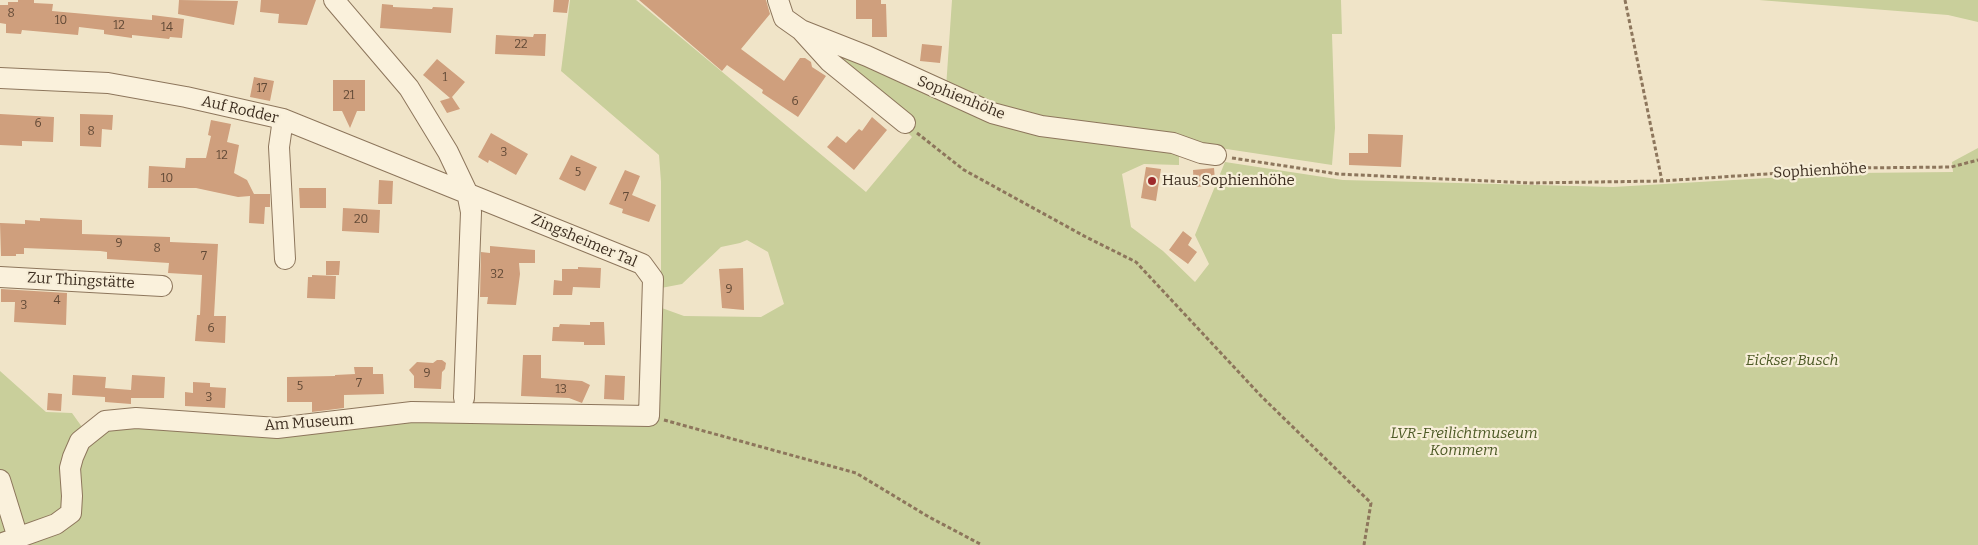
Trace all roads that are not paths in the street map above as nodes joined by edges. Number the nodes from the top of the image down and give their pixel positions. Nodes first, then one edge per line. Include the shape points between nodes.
1 (334, 0) edge
2 (778, 0) edge
3 (801, 30) junction
4 (0, 78) edge
5 (283, 119) junction
6 (904, 122) road end
7 (1216, 155) road end
8 (467, 192) junction
9 (285, 259) dead end
10 (0, 277) edge
11 (162, 286) dead end
12 (464, 398) dead end
13 (649, 416) joint
14 (0, 480) edge
15 (9, 541) edge

1 - 8 street via 409,88 448,152
2 - 3 street via 784,18
3 - 6 street via 830,62
3 - 7 street, Sophienhöhe via 992,113 1041,126 1173,143
4 - 5 street, Auf Rodder via 108,83
5 - 8 street, Auf Rodder
5 - 9 street via 279,147
8 - 12 street via 471,212
8 - 13 street, Zingsheimer Tal via 642,264 653,279
10 - 11 street, Zur Thingstätte
13 - 15 street, Am Museum via 412,412 277,428 136,418 105,421 80,441 72,457 71,514 56,524
14 - 15 street

